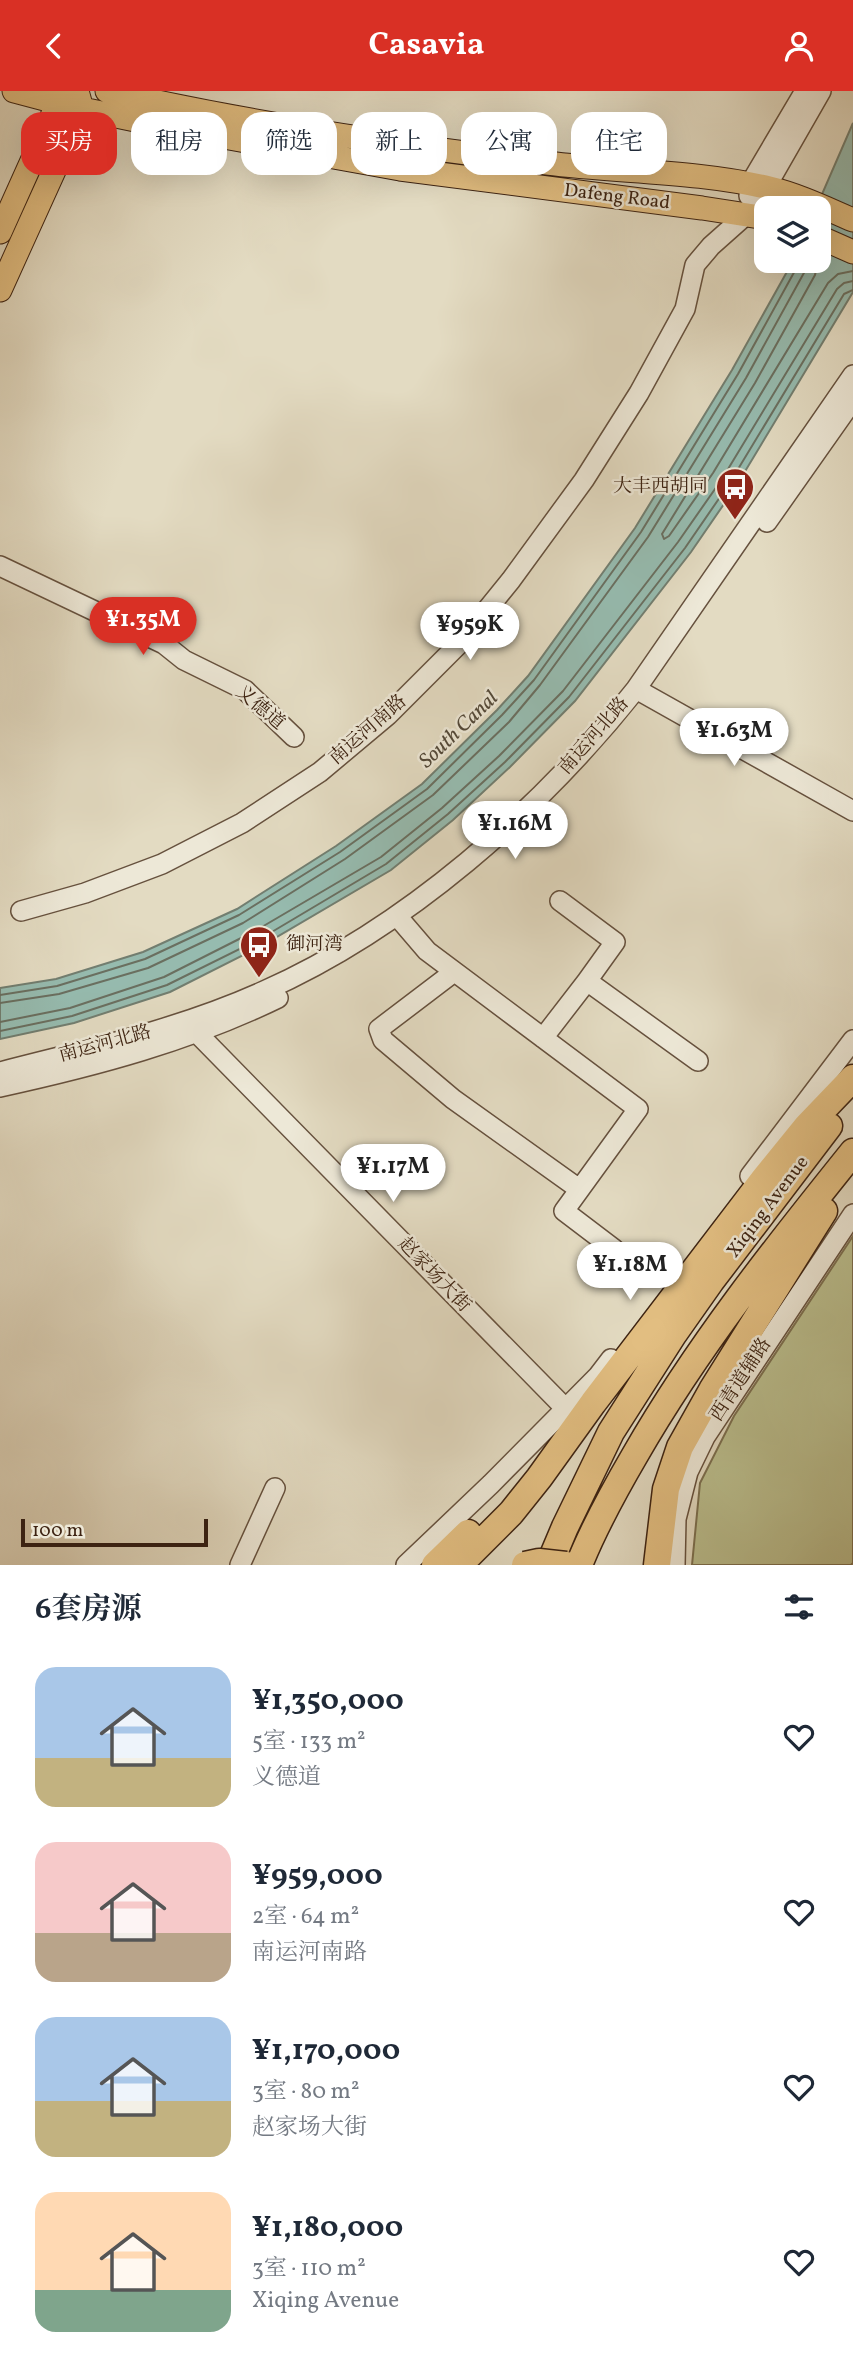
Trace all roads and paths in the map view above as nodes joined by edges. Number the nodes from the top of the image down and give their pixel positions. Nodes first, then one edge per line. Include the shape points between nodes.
1 (14, 91) edge
2 (107, 91) edge
3 (805, 91) edge
4 (821, 91) edge
5 (71, 99) edge
6 (351, 136) edge
7 (447, 150) edge
8 (351, 161) edge
9 (446, 175) edge
10 (758, 186) junction
11 (758, 196) edge
12 (754, 216) edge
13 (754, 218) edge
14 (853, 220) edge
15 (0, 232) edge
16 (831, 242) edge
17 (853, 252) edge
18 (0, 290) edge
19 (853, 375) edge
20 (853, 400) edge
21 (0, 566) edge
22 (641, 692) junction
23 (294, 737) dead end
24 (853, 811) edge
25 (561, 901) dead end
26 (21, 912) dead end
27 (401, 921) junction
28 (454, 972) junction
29 (587, 981) junction
30 (194, 1026) junction
31 (542, 1038) junction
32 (853, 1040) edge
33 (698, 1061) dead end
34 (0, 1072) edge
35 (853, 1078) edge
36 (853, 1085) edge
37 (0, 1087) edge
38 (853, 1152) edge
39 (853, 1165) edge
40 (579, 1189) junction
41 (853, 1206) edge
42 (853, 1214) edge
43 (838, 1234) junction
44 (614, 1249) dead end
45 (593, 1403) junction
46 (565, 1408) junction
47 (275, 1488) dead end
48 (240, 1565) edge
49 (406, 1565) edge
50 (435, 1565) edge
51 (459, 1565) edge
52 (525, 1565) edge
53 (549, 1565) edge
54 (566, 1565) edge
55 (579, 1565) edge
56 (657, 1565) edge
57 (675, 1565) edge

1 - 5 main road, Dafeng Road
2 - 6 main road, Dafeng Road
3 - 10 street
4 - 10 street
5 - 8 main road, Dafeng Road
5 - 15 main road
5 - 18 main road
7 - 10 main road, Dafeng Road
9 - 12 main road, Dafeng Road
10 - 11 street
10 - 14 main road, Dafeng Road
13 - 26 street, 南运河南路 via 711,246 695,265 685,309 584,479 460,643 388,715 320,772 242,823 162,864
16 - 17 main road
19 - 22 street, 南运河北路
20 - 22 street, 南运河北路
21 - 23 street, 义德道 via 163,644 184,660 245,690
22 - 24 street
22 - 27 street, 南运河北路 via 531,804
25 - 29 street via 615,942
27 - 28 street via 426,951
27 - 30 street, 南运河北路 via 365,951 304,985 243,1015
28 - 31 street
28 - 40 street via 379,1029 383,1040 453,1099
29 - 31 street
29 - 33 street
30 - 34 street, 南运河北路
30 - 37 street, 南运河北路 via 90,1067
30 - 46 street, 赵家场大街
31 - 40 street via 638,1109
32 - 46 street via 598,1376
35 - 45 highway via 764,1179
36 - 53 highway, Xiqing Avenue via 827,1130 673,1335 611,1432
38 - 55 highway, Xiqing Avenue via 713,1334 655,1421 594,1529
39 - 56 highway via 680,1447 666,1489
40 - 44 street via 564,1210
41 - 43 street
42 - 43 street, 西青道辅路
43 - 57 street, 西青道辅路 via 705,1437 688,1472 676,1520
45 - 50 highway
45 - 51 highway via 511,1513
46 - 49 street
47 - 48 street
52 - 54 highway, bridge

